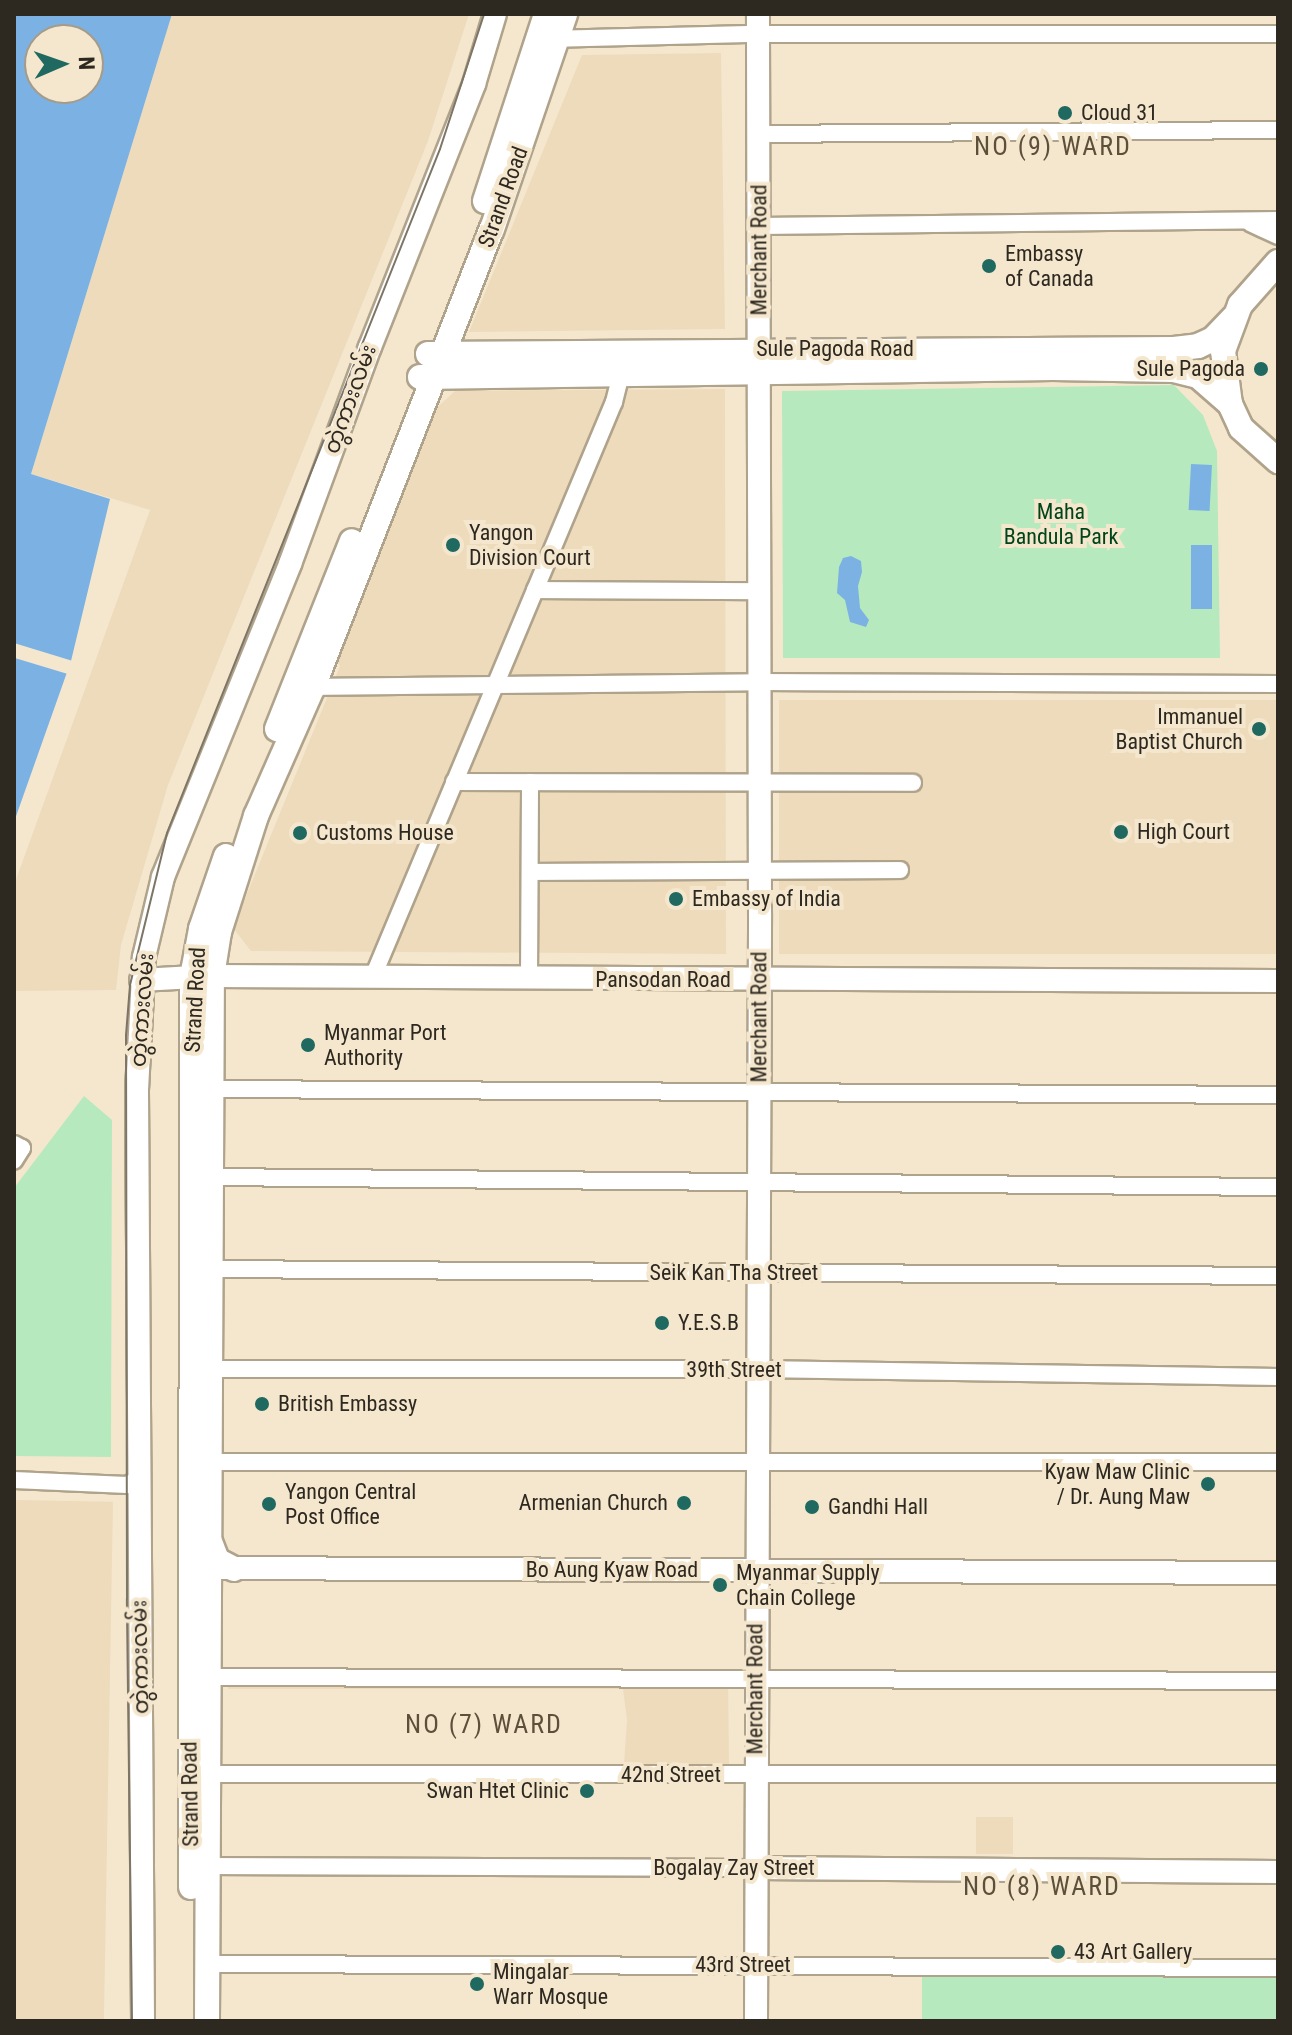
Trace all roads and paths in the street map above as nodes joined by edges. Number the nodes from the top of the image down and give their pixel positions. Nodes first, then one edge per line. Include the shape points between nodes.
1 (495, 14) edge
2 (546, 14) edge
3 (565, 14) edge
4 (758, 24) edge
5 (1278, 34) edge
6 (549, 39) junction
7 (1278, 130) edge
8 (758, 134) junction
9 (1278, 220) edge
10 (1246, 221) junction
11 (759, 226) junction
12 (1278, 236) edge
13 (1278, 262) edge
14 (1234, 317) junction
15 (759, 361) junction
16 (623, 364) junction
17 (429, 366) junction
18 (1230, 404) junction
19 (1278, 461) edge
20 (535, 590) junction
21 (759, 591) junction
22 (760, 682) junction
23 (1278, 684) edge
24 (304, 687) junction
25 (494, 687) junction
26 (454, 782) junction
27 (530, 782) junction
28 (760, 783) junction
29 (913, 783) dead end
30 (900, 870) dead end
31 (760, 871) junction
32 (530, 872) junction
33 (202, 977) junction
34 (372, 979) junction
35 (529, 979) junction
36 (141, 980) junction
37 (759, 980) junction
38 (1278, 981) edge
39 (211, 1089) junction
40 (759, 1095) junction
41 (1278, 1095) edge
42 (14, 1144) edge
43 (14, 1161) edge
44 (211, 1177) junction
45 (758, 1182) junction
46 (1278, 1187) edge
47 (200, 1269) junction
48 (757, 1274) junction
49 (1278, 1276) edge
50 (200, 1369) junction
51 (757, 1369) junction
52 (1278, 1377) edge
53 (209, 1462) junction
54 (1278, 1462) edge
55 (756, 1463) junction
56 (139, 1479) junction
57 (14, 1480) edge
58 (209, 1537) junction
59 (198, 1568) junction
60 (234, 1569) junction
61 (755, 1571) junction
62 (1278, 1573) edge
63 (208, 1598) junction
64 (208, 1677) junction
65 (755, 1680) junction
66 (1278, 1681) edge
67 (207, 1774) junction
68 (1278, 1774) edge
69 (755, 1776) junction
70 (199, 1866) junction
71 (755, 1868) junction
72 (1278, 1872) edge
73 (207, 1964) junction
74 (756, 1965) junction
75 (1278, 1968) edge
76 (143, 2021) edge
77 (191, 2021) edge
78 (207, 2021) edge
79 (756, 2021) edge

1 - 36 main road, တွဲကားလမ်း via 474,84 290,564 163,877
2 - 6 main road, Strand Road
3 - 6 main road, Strand Road
4 - 5 street
4 - 6 street
4 - 8 main road, Merchant Road
6 - 17 main road, Strand Road
7 - 8 street
8 - 11 main road, Merchant Road
9 - 10 street
10 - 11 street
10 - 12 street
11 - 15 main road, Merchant Road
13 - 14 main road via 1252,288
14 - 15 main road, Sule Pagoda Road via 1213,339 1174,349
14 - 18 main road via 1223,351
15 - 16 main road, Sule Pagoda Road
15 - 18 main road, Sule Pagoda Road via 1174,370 1198,376
15 - 21 main road, Merchant Road
16 - 17 main road, Sule Pagoda Road
16 - 17 main road, Sule Pagoda Road via 468,376
16 - 20 street
17 - 24 main road, Strand Road
18 - 19 main road via 1241,428
20 - 21 street
20 - 25 street
21 - 22 main road, Merchant Road
22 - 23 street
22 - 25 street
22 - 28 main road, Merchant Road
24 - 25 street
24 - 33 main road, Strand Road via 249,813
25 - 26 street
26 - 27 street
26 - 34 street
27 - 28 street
27 - 32 street
28 - 29 street
28 - 31 main road, Merchant Road
30 - 31 street
31 - 32 street
31 - 37 main road, Merchant Road
32 - 35 street
33 - 34 main road, Pansodan Road
33 - 36 main road, Pansodan Road
33 - 39 main road, Strand Road
33 - 47 main road, Strand Road
34 - 35 main road, Pansodan Road
35 - 37 main road, Pansodan Road
36 - 56 main road, တွဲကားလမ်း
37 - 38 main road, Pansodan Road
37 - 40 main road, Merchant Road
39 - 40 street
39 - 44 main road, Strand Road
40 - 41 street
40 - 45 main road, Merchant Road
42 - 43 street via 22,1148
44 - 45 street
44 - 47 main road, Strand Road
45 - 46 street
45 - 48 main road, Merchant Road
47 - 48 street, Seik Kan Tha Street
47 - 50 main road, Strand Road
48 - 49 street, Seik Kan Tha Street
48 - 51 main road, Merchant Road
50 - 51 street, 39th Street
50 - 53 main road, Strand Road
50 - 59 main road, Strand Road
51 - 52 street, 39th Street
51 - 55 main road, Merchant Road
53 - 55 street
53 - 58 main road, Strand Road
54 - 55 street
55 - 61 main road, Merchant Road
56 - 57 street via 127,1485
56 - 76 main road, တွဲကားလမ်း
58 - 59 main road, Strand Road
58 - 60 main road via 217,1560
59 - 60 main road, Bo Aung Kyaw Road
59 - 63 main road, Strand Road
59 - 70 main road, Strand Road
60 - 61 main road, Bo Aung Kyaw Road
60 - 63 main road via 217,1578
61 - 62 main road, Bo Aung Kyaw Road
61 - 65 main road, Merchant Road
63 - 64 main road, Strand Road
64 - 65 street
64 - 67 main road, Strand Road
65 - 66 street
65 - 69 main road, Merchant Road
67 - 69 street, 42nd Street
67 - 70 main road, Strand Road
68 - 69 street, 42nd Street
69 - 71 main road, Merchant Road
70 - 71 street, Bogalay Zay Street
70 - 73 main road, Strand Road
70 - 77 main road, Strand Road
71 - 72 main road, Bogalay Zay Street
71 - 74 main road, Merchant Road
73 - 74 street, 43rd Street
73 - 78 main road, Strand Road
74 - 75 street, 43rd Street
74 - 79 main road, Merchant Road

